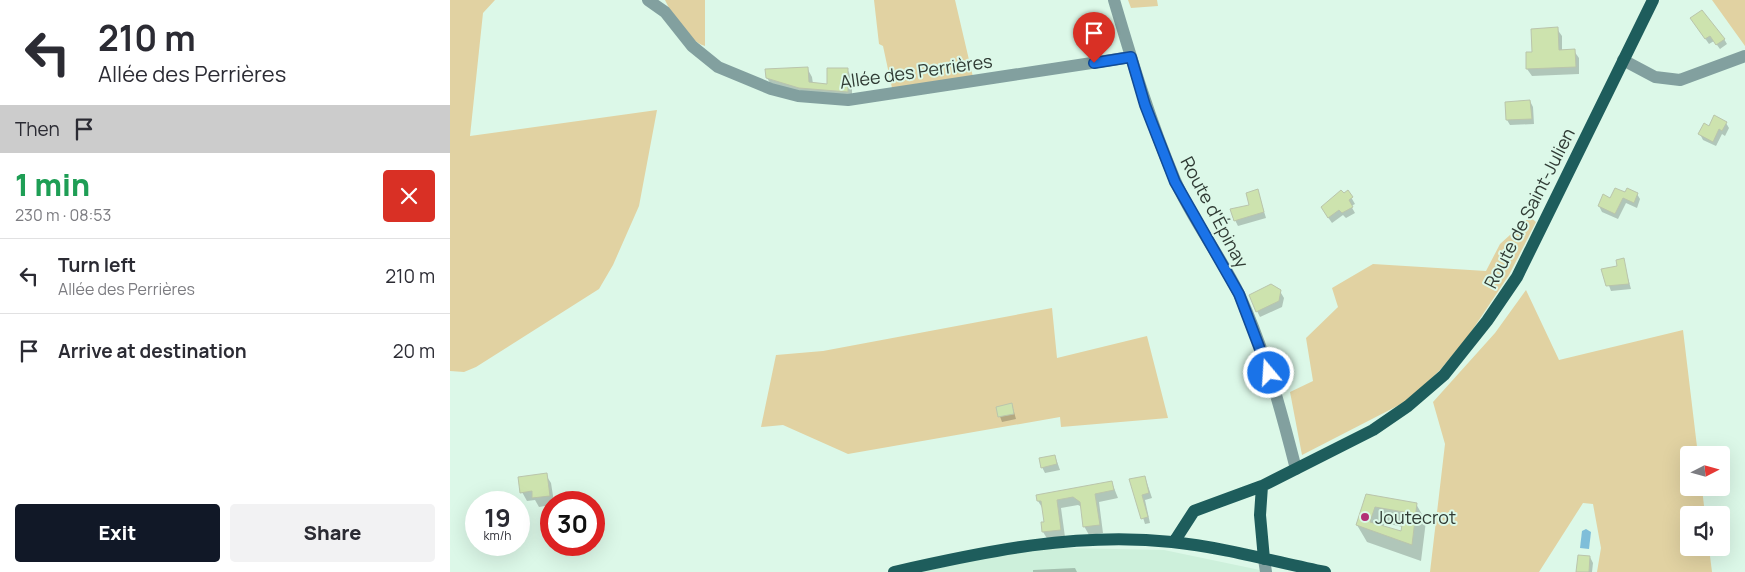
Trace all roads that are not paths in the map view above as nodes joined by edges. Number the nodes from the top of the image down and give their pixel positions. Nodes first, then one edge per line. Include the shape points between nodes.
1 (648, 0) edge
2 (1114, 0) edge
3 (1653, 0) edge
4 (1745, 56) edge
5 (1131, 57) junction
6 (1623, 60) junction
7 (1296, 469) junction
8 (1262, 486) junction
9 (1174, 542) junction
10 (1264, 559) junction
11 (894, 572) edge
12 (1266, 572) edge
13 (1325, 572) edge

1 - 5 street, Allée des Perrières via 665,12 692,46 718,67 771,89 798,96 848,100
2 - 5 street, Route d'Épinay
3 - 6 main road, Route de Saint-Julien
4 - 6 street via 1680,80 1655,77
5 - 7 street, Route d'Épinay via 1145,105 1175,182 1239,294 1258,340
6 - 7 main road, Route de Saint-Julien via 1517,277 1464,352 1444,375 1408,406 1373,430
7 - 8 main road, Route de Saint-Julien
8 - 9 main road, Route de Saint-Julien via 1194,511
8 - 10 main road via 1260,515
9 - 10 main road
9 - 11 main road via 1126,538 1028,544
10 - 12 street
10 - 13 main road

